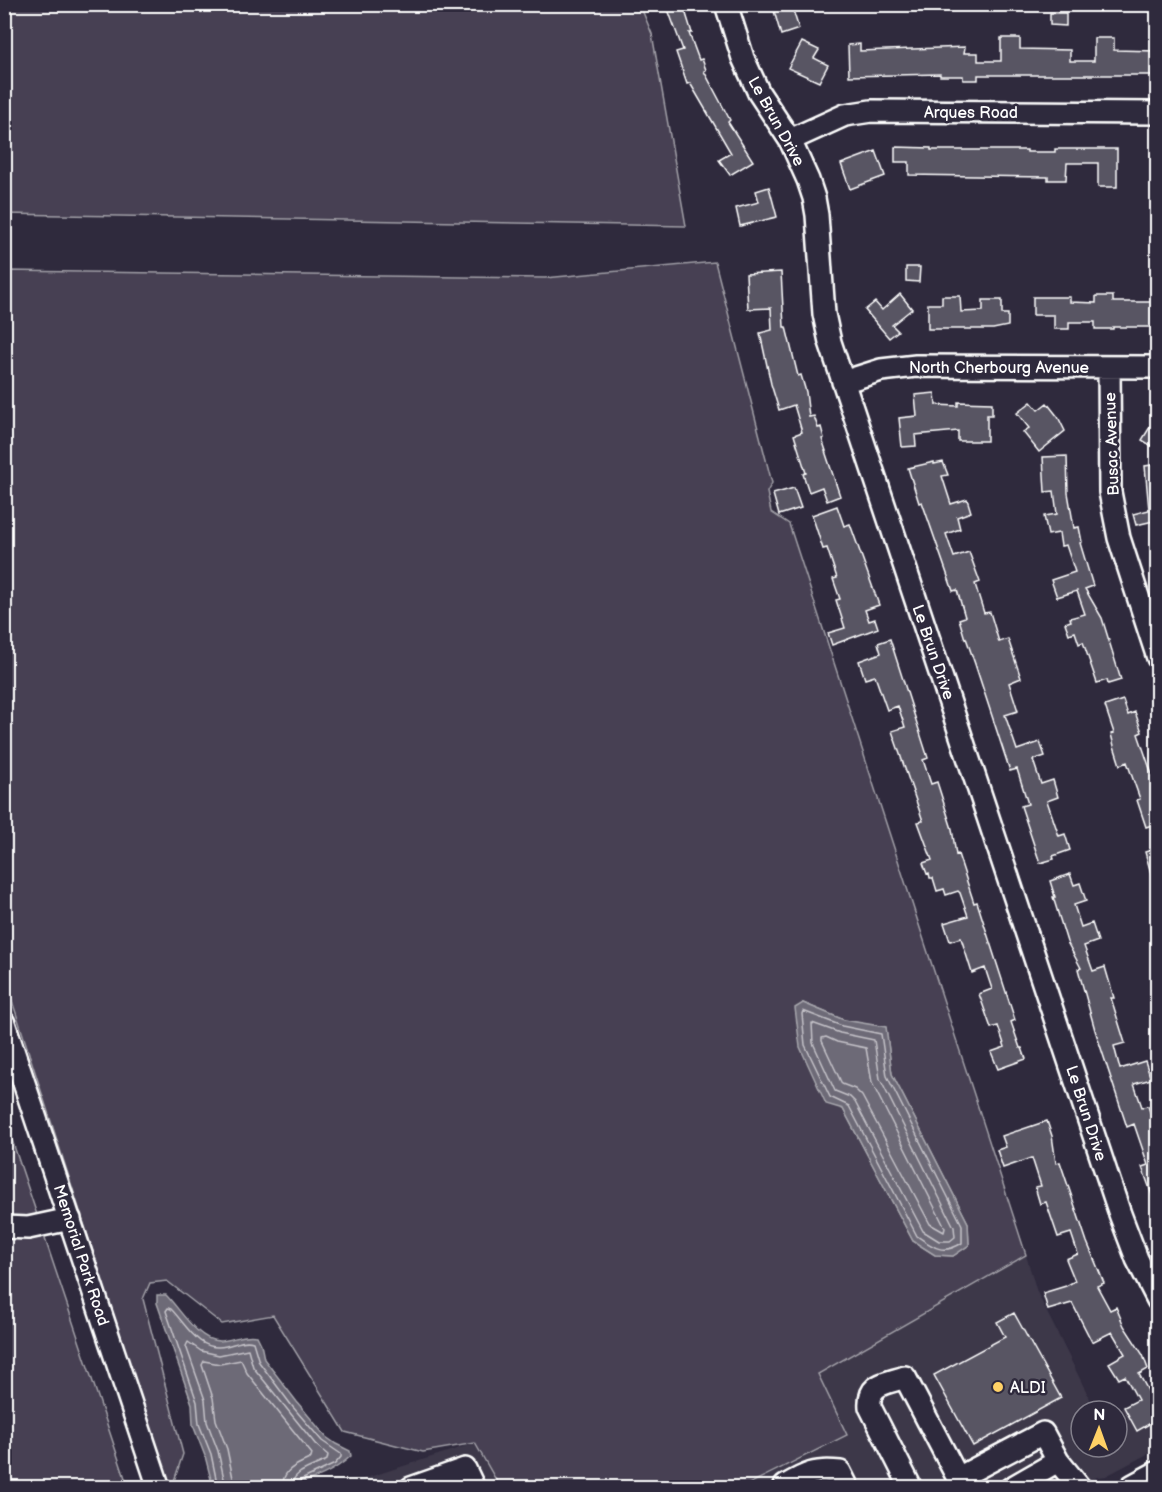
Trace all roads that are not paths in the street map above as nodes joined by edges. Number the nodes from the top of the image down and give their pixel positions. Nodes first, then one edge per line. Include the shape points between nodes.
1 (726, 4) edge
2 (1158, 113) edge
3 (790, 140) junction
4 (1109, 367) junction
5 (1158, 367) edge
6 (843, 382) junction
7 (1158, 658) edge
8 (4, 1023) edge
9 (70, 1219) junction
10 (4, 1227) edge
11 (1158, 1300) edge
12 (1058, 1461) junction
13 (1158, 1475) edge
14 (961, 1483) edge
15 (159, 1488) edge
16 (411, 1488) edge
17 (474, 1488) edge
18 (786, 1488) edge
19 (849, 1488) edge
20 (911, 1488) edge
21 (1011, 1488) edge
22 (1080, 1488) edge
23 (1134, 1488) edge

1 - 3 street, Le Brun Drive via 759,93
2 - 3 street, Arques Road via 871,111 845,115
3 - 6 street, Le Brun Drive via 814,198 824,314
4 - 5 street, North Cherbourg Avenue
4 - 6 street, North Cherbourg Avenue via 916,366 881,370
4 - 7 street, Busac Avenue via 1110,492 1119,538
6 - 11 street, Le Brun Drive via 1120,1214
8 - 9 street, Memorial Park Road
9 - 10 street via 28,1228
9 - 15 street, Memorial Park Road
12 - 14 street via 1043,1433
12 - 21 street
12 - 22 street
13 - 23 main road
14 - 20 street via 904,1377 874,1388 869,1396 870,1407
16 - 17 street via 465,1469
18 - 19 street via 810,1472 825,1470 840,1472

